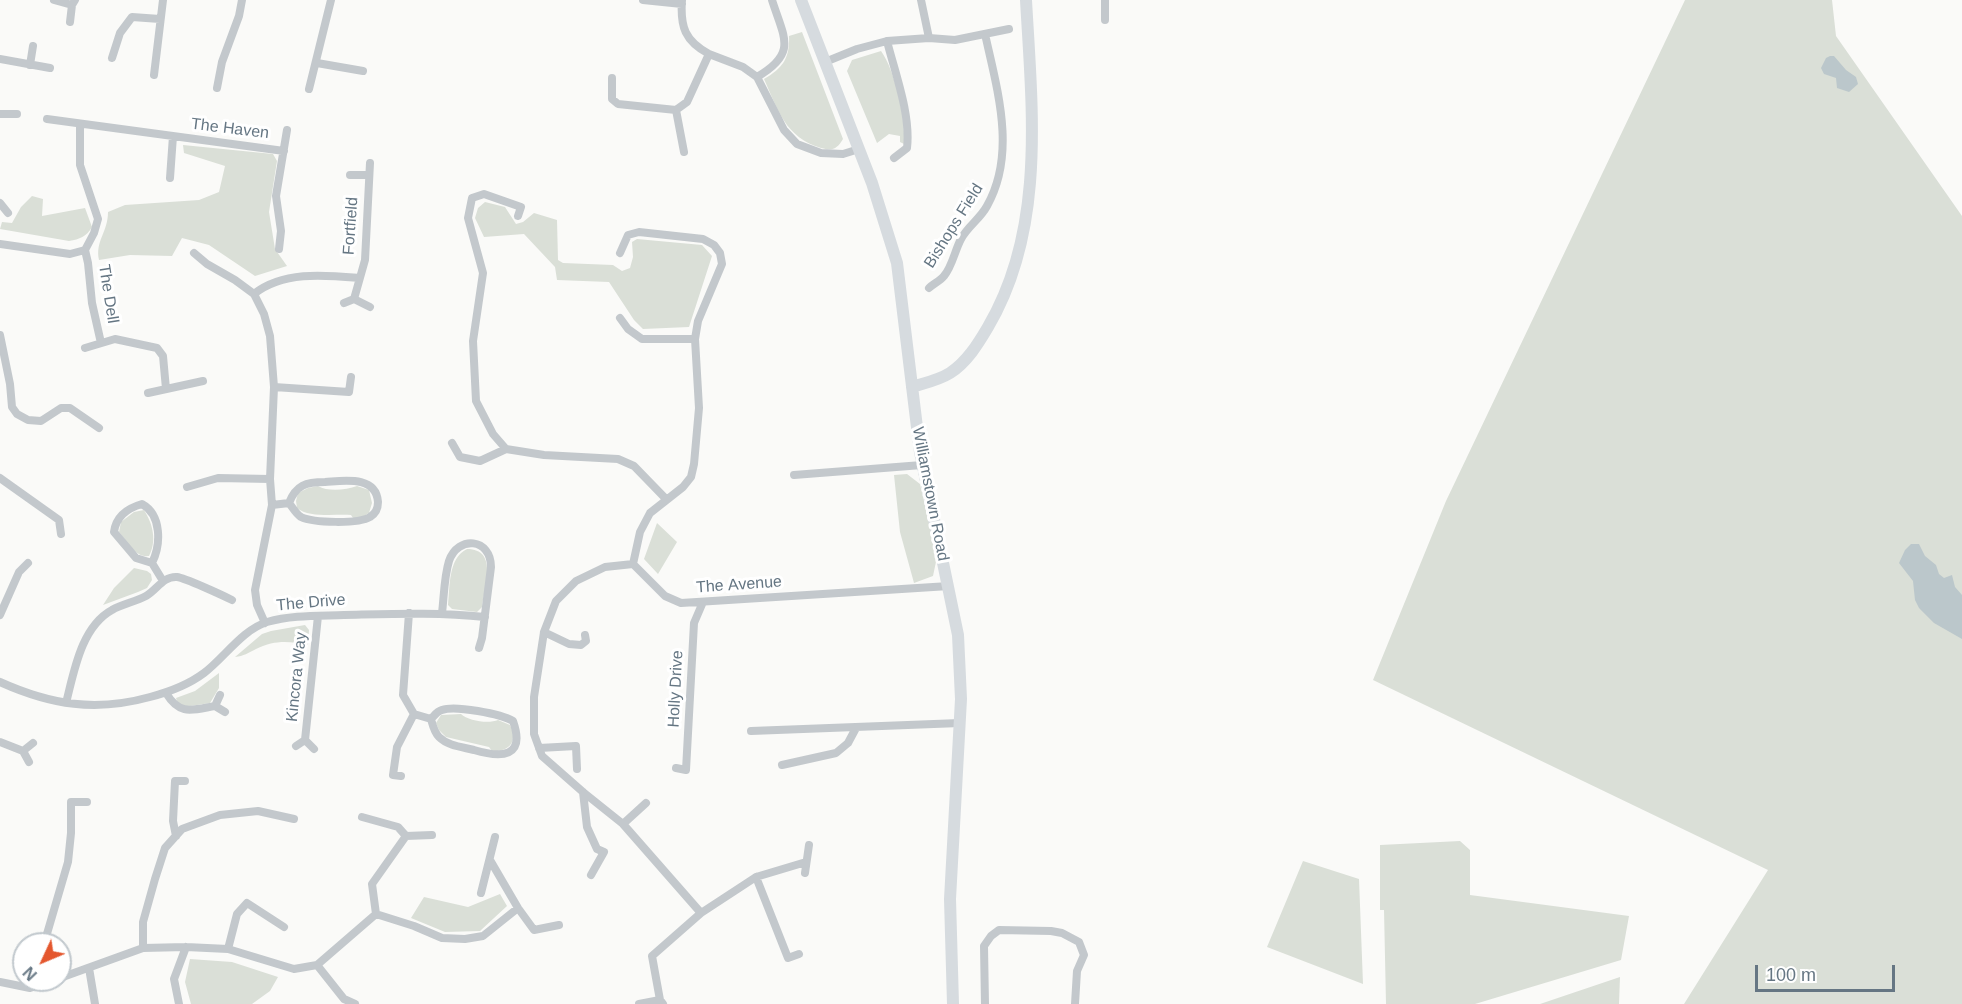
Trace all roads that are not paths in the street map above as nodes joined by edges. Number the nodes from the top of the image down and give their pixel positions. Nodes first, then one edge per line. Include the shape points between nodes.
1 (54, 0) edge
2 (163, 0) edge
3 (242, 0) edge
4 (331, 0) edge
5 (643, 0) edge
6 (772, 0) edge
7 (801, 0) edge
8 (921, 0) edge
9 (1026, 0) edge
10 (1105, 0) edge
11 (682, 2) edge
12 (73, 3) edge
13 (160, 19) junction
14 (1105, 20) dead end
15 (70, 22) dead end
16 (1009, 29) dead end
17 (985, 34) junction
18 (929, 38) junction
19 (887, 41) junction
20 (33, 46) dead end
21 (709, 54) junction
22 (112, 58) dead end
23 (0, 59) edge
24 (825, 62) junction
25 (317, 63) junction
26 (30, 65) junction
27 (50, 68) dead end
28 (363, 71) dead end
29 (154, 75) dead end
30 (757, 77) junction
31 (612, 78) dead end
32 (218, 88) dead end
33 (309, 89) dead end
34 (676, 110) junction
35 (0, 114) edge
36 (17, 114) dead end
37 (48, 119) dead end
38 (80, 124) junction
39 (287, 130) dead end
40 (173, 136) junction
41 (859, 150) junction
42 (284, 151) junction
43 (684, 152) dead end
44 (894, 158) dead end
45 (370, 163) dead end
46 (350, 175) dead end
47 (369, 175) junction
48 (170, 178) dead end
49 (0, 203) edge
50 (8, 213) dead end
51 (518, 216) dead end
52 (0, 244) edge
53 (279, 249) dead end
54 (85, 250) junction
55 (194, 253) dead end
56 (620, 253) dead end
57 (359, 278) junction
58 (929, 288) dead end
59 (254, 294) junction
60 (354, 299) junction
61 (344, 303) dead end
62 (370, 307) dead end
63 (620, 318) dead end
64 (0, 336) edge
65 (695, 339) junction
66 (101, 343) junction
67 (84, 348) dead end
68 (2, 352) edge
69 (351, 377) dead end
70 (203, 381) dead end
71 (274, 387) junction
72 (912, 387) junction
73 (166, 389) junction
74 (148, 393) dead end
75 (99, 428) dead end
76 (452, 443) dead end
77 (506, 449) junction
78 (922, 465) junction
79 (794, 475) dead end
80 (0, 478) edge
81 (270, 479) junction
82 (187, 487) dead end
83 (666, 499) junction
84 (289, 503) junction
85 (272, 506) junction
86 (62, 534) dead end
87 (28, 563) dead end
88 (152, 563) junction
89 (633, 564) junction
90 (163, 581) junction
91 (949, 586) junction
92 (232, 600) dead end
93 (703, 602) junction
94 (409, 613) junction
95 (442, 613) junction
96 (0, 615) edge
97 (318, 616) junction
98 (484, 617) junction
99 (265, 623) junction
100 (544, 632) junction
101 (585, 635) dead end
102 (479, 648) dead end
103 (0, 682) edge
104 (166, 693) junction
105 (220, 695) dead end
106 (66, 703) junction
107 (215, 706) junction
108 (225, 712) dead end
109 (414, 714) junction
110 (431, 720) junction
111 (960, 723) junction
112 (856, 728) junction
113 (751, 731) dead end
114 (305, 740) junction
115 (0, 742) edge
116 (33, 743) dead end
117 (296, 746) dead end
118 (539, 748) junction
119 (314, 749) dead end
120 (23, 751) junction
121 (29, 762) dead end
122 (782, 765) dead end
123 (676, 768) dead end
124 (577, 769) dead end
125 (401, 776) dead end
126 (184, 781) dead end
127 (583, 792) junction
128 (87, 801) dead end
129 (646, 803) dead end
130 (362, 817) dead end
131 (294, 819) dead end
132 (623, 824) junction
133 (432, 835) dead end
134 (176, 836) junction
135 (406, 836) junction
136 (495, 837) dead end
137 (809, 844) dead end
138 (490, 860) junction
139 (806, 862) junction
140 (805, 873) dead end
141 (591, 876) dead end
142 (756, 877) junction
143 (482, 893) dead end
144 (518, 908) junction
145 (701, 913) junction
146 (376, 914) junction
147 (559, 925) dead end
148 (285, 927) dead end
149 (48, 932) edge
150 (186, 947) junction
151 (143, 948) junction
152 (228, 949) junction
153 (799, 954) dead end
154 (316, 965) junction
155 (89, 968) junction
156 (72, 974) edge
157 (661, 1002) edge
158 (95, 1004) edge
159 (179, 1004) edge
160 (355, 1004) edge
161 (639, 1004) edge
162 (953, 1004) edge
163 (985, 1004) edge
164 (1075, 1004) edge

1 - 12 street
2 - 13 street
3 - 32 street
4 - 25 street
5 - 11 street
6 - 30 street via 784,50 772,68
7 - 24 street, Williamstown Road
8 - 18 street
9 - 72 street via 1031,145 1026,217 1017,266 999,308 966,360 945,376
10 - 14 street
11 - 21 street via 686,34 695,46
12 - 15 street
13 - 22 street via 132,17 120,33
13 - 29 street
16 - 17 street
17 - 18 street via 955,40
17 - 58 street, Bishops Field via 1004,146 998,179 987,207 962,238 944,276
18 - 19 street
19 - 24 street
19 - 44 street via 908,135 907,148
20 - 26 street
21 - 30 street
21 - 34 street via 687,102
23 - 26 street
24 - 41 street, Williamstown Road
25 - 28 street
25 - 33 street
26 - 27 street
30 - 41 street via 784,130 797,144 821,153
31 - 34 street via 612,99 618,104
34 - 43 street
35 - 36 street
37 - 38 street, The Haven
38 - 40 street, The Haven
38 - 54 street via 80,165 98,219
39 - 42 street, The Haven
40 - 42 street, The Haven
40 - 48 street, The Haven
41 - 72 street, Williamstown Road via 897,263
42 - 53 street, The Haven via 276,196 281,231
45 - 47 street, Fortfield
46 - 47 street, Fortfield
47 - 57 street, Fortfield via 365,260
49 - 50 street
51 - 77 street via 521,207 484,194 472,198 468,218 483,273 473,341 477,401 493,434
52 - 54 street via 70,254
54 - 66 street, The Dell
55 - 59 street
56 - 65 street via 628,235 639,232 714,244 722,264
57 - 59 street, Fortfield via 315,274 267,284
57 - 60 street, Fortfield
59 - 71 street via 270,336
60 - 61 street
60 - 62 street
63 - 65 street via 642,339
64 - 68 street
65 - 83 street via 699,408 694,464 683,487
66 - 67 street, The Dell
66 - 73 street, The Dell via 115,339 157,348 163,356
68 - 75 street via 12,407 17,414 41,421 61,408 70,408
69 - 71 street via 349,392
70 - 73 street
71 - 81 street
72 - 78 street, Williamstown Road
73 - 74 street
76 - 77 street via 460,457 480,461
77 - 83 street via 618,459 634,465
78 - 79 street
78 - 91 street, Williamstown Road
80 - 86 street via 59,520
81 - 82 street via 218,478
81 - 85 street
83 - 89 street via 650,513 640,532
84 - 84 street via 300,485 312,482 360,481 375,491 378,500 373,515 358,522 310,519 295,512
84 - 85 street
85 - 99 street via 255,590
87 - 96 street via 19,572
88 - 88 street via 136,558 114,532 117,519 142,504 154,514 159,541
88 - 90 street
89 - 93 street, The Avenue via 665,596 681,603
89 - 100 street via 605,567 576,581 556,601
90 - 92 street via 177,577
90 - 106 street via 147,595 111,610 97,622 76,663
91 - 93 street, The Avenue
91 - 111 street, Williamstown Road via 960,657
93 - 123 street, Holly Drive via 694,623 686,770
94 - 95 street, The Drive
94 - 97 street, The Drive
94 - 109 street via 404,695
95 - 98 street, The Drive
95 - 98 street via 449,562 466,543 487,550 491,558
97 - 99 street, The Drive
97 - 114 street, Kincora Way
98 - 102 street
99 - 104 street, The Drive via 205,672
100 - 101 street via 569,644 581,645 586,641
100 - 118 street via 534,697 534,734
103 - 106 street, The Drive via 27,694
104 - 106 street, The Drive via 100,707
104 - 107 street via 178,708
105 - 107 street
107 - 108 street
109 - 110 street
109 - 125 street via 397,747 393,775
110 - 110 street via 441,710 453,709 503,715 513,721 516,742 512,751 494,756 448,744 434,731
111 - 112 street
111 - 162 street, Williamstown Road via 950,899
112 - 113 street
112 - 122 street via 848,743 836,753
114 - 117 street, Kincora Way
114 - 119 street, Kincora Way
115 - 120 street
116 - 120 street
118 - 124 street via 576,746
118 - 127 street via 542,756
120 - 121 street
126 - 134 street via 175,781
127 - 132 street
127 - 141 street via 587,827 597,849 604,852
128 - 149 street via 71,802 68,862
129 - 132 street
130 - 135 street via 398,826
131 - 134 street via 258,811 220,815 182,829
132 - 145 street
133 - 135 street
134 - 151 street via 165,848 155,879 143,922
135 - 146 street via 372,884
136 - 138 street
137 - 139 street
138 - 143 street
138 - 144 street
139 - 140 street
139 - 142 street
142 - 145 street
142 - 153 street via 788,958
144 - 146 street via 483,936 465,939 442,938
144 - 147 street via 534,930
145 - 157 street via 652,956
146 - 154 street
148 - 152 street via 247,903 237,914
150 - 151 street
150 - 152 street
150 - 159 street via 174,979
151 - 155 street
152 - 154 street via 294,969
154 - 160 street via 344,999
155 - 156 street
155 - 158 street
157 - 161 street
163 - 164 street via 984,946 999,930 1051,931 1079,942 1083,955 1077,971

